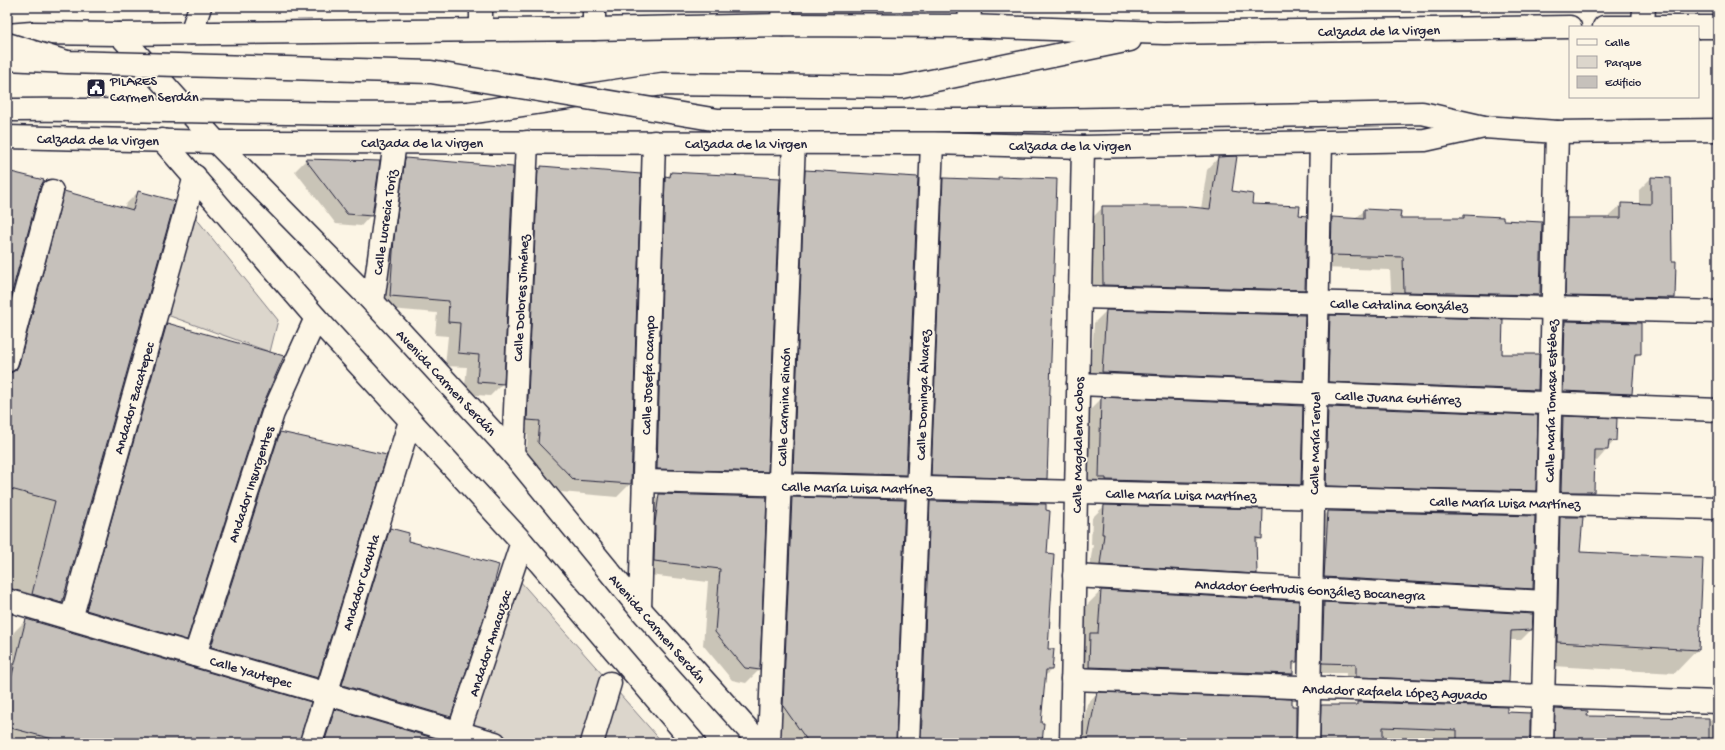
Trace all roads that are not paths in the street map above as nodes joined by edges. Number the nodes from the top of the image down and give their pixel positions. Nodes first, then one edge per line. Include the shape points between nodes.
1 (200, 7) edge
2 (481, 7) edge
3 (594, 7) edge
4 (1644, 7) edge
5 (783, 16) edge
6 (969, 17) edge
7 (1643, 26) edge
8 (1699, 27) edge
9 (1718, 27) edge
10 (1569, 28) edge
11 (481, 29) junction
12 (594, 29) junction
13 (32, 33) junction
14 (191, 33) junction
15 (1164, 33) junction
16 (119, 34) junction
17 (7, 35) edge
18 (7, 44) edge
19 (7, 60) edge
20 (67, 62) junction
21 (7, 102) edge
22 (7, 110) edge
23 (1484, 127) junction
24 (1718, 130) edge
25 (1557, 132) junction
26 (7, 137) edge
27 (63, 137) junction
28 (162, 140) junction
29 (216, 142) junction
30 (395, 142) junction
31 (527, 142) junction
32 (654, 142) junction
33 (1321, 142) junction
34 (794, 143) junction
35 (932, 143) junction
36 (1083, 147) junction
37 (195, 176) junction
38 (52, 190) dead end
39 (1080, 296) junction
40 (373, 302) junction
41 (1317, 302) junction
42 (1553, 308) junction
43 (1718, 312) edge
44 (316, 318) junction
45 (7, 361) edge
46 (1078, 384) junction
47 (1315, 394) junction
48 (1550, 403) junction
49 (1718, 410) edge
50 (410, 421) junction
51 (513, 454) junction
52 (644, 481) junction
53 (780, 485) junction
54 (918, 488) junction
55 (1076, 492) junction
56 (1313, 498) junction
57 (1548, 504) junction
58 (1718, 508) edge
59 (522, 542) junction
60 (1074, 576) junction
61 (1311, 589) junction
62 (7, 600) edge
63 (1545, 602) junction
64 (640, 609) junction
65 (71, 619) junction
66 (195, 655) junction
67 (1072, 679) junction
68 (610, 683) dead end
69 (1309, 688) junction
70 (326, 694) junction
71 (1543, 695) junction
72 (1718, 702) edge
73 (457, 738) edge
74 (311, 743) edge
75 (495, 743) edge
76 (592, 743) edge
77 (694, 743) edge
78 (760, 743) edge
79 (769, 743) edge
80 (908, 743) edge
81 (1071, 743) edge
82 (1308, 743) edge
83 (1542, 743) edge

1 - 14 street
2 - 11 street
3 - 12 street
4 - 7 street
5 - 6 street, Calzada de la Virgen
5 - 12 street, Calzada de la Virgen
6 - 15 street, Calzada de la Virgen
8 - 9 street
10 - 15 street, Calzada de la Virgen
11 - 12 street, Calzada de la Virgen
11 - 14 street, Calzada de la Virgen
13 - 16 street, Calzada de la Virgen
13 - 17 street, Calzada de la Virgen
13 - 19 street via 12,48
14 - 16 street, Calzada de la Virgen
15 - 22 street, Calzada de la Virgen, bridge via 902,87 662,84 468,113 407,115
16 - 29 street, Avenida Carmen Serdán
18 - 20 street, bridge
19 - 20 street, Calzada de la Virgen, bridge
20 - 23 street, Calzada de la Virgen, bridge via 431,72 718,120 1046,120 1422,114
21 - 27 street via 11,109 28,121
23 - 25 street, Calzada de la Virgen
23 - 33 street, Calzada de la Virgen via 1425,140
24 - 25 street, Calzada de la Virgen
25 - 42 street, Calle María Tomasa Estébez
26 - 27 street, Calzada de la Virgen
27 - 28 street, Calzada de la Virgen
28 - 29 street, Calzada de la Virgen
28 - 37 street
29 - 30 street, Calzada de la Virgen
29 - 40 street, Avenida Carmen Serdán
30 - 31 street, Calzada de la Virgen
30 - 40 street, Calle Lucrecia Toriz
31 - 32 street, Calzada de la Virgen
31 - 51 street, Calle Dolores Jiménez
32 - 34 street, Calzada de la Virgen
32 - 52 street, Calle Josefa Ocampo
33 - 36 street, Calzada de la Virgen
33 - 41 street, Calle María Teruel
34 - 35 street, Calzada de la Virgen
34 - 53 street, Calle Carmina Rincón
35 - 36 street, Calzada de la Virgen
35 - 54 street, Calle Dominga Álvarez
36 - 39 street, Calle Magdalena Cobos
37 - 44 street
37 - 65 street, Andador Zacatepec
38 - 45 street
39 - 41 street, Calle Catalina González
39 - 46 street, Calle Magdalena Cobos
40 - 51 street, Avenida Carmen Serdán
41 - 42 street, Calle Catalina González
41 - 47 street, Calle María Teruel
42 - 43 street, Calle Catalina González
42 - 48 street, Calle María Tomasa Estébez
44 - 50 street
44 - 66 street, Andador Insurgentes via 273,413
46 - 47 street, Calle Juana Gutiérrez
46 - 55 street, Calle Magdalena Cobos
47 - 48 street, Calle Juana Gutiérrez
47 - 56 street, Calle María Teruel
48 - 49 street, Calle Juana Gutiérrez
48 - 57 street, Calle María Tomasa Estébez
50 - 59 street
50 - 70 street, Andador Cuautla
51 - 64 street, Avenida Carmen Serdán
52 - 53 street, Calle María Luisa Martínez
52 - 64 street, Calle Josefa Ocampo
53 - 54 street, Calle María Luisa Martínez
53 - 79 street, Calle Carmina Rincón
54 - 55 street, Calle María Luisa Martínez
54 - 80 street, Calle Dominga Álvarez
55 - 56 street, Calle María Luisa Martínez
55 - 60 street, Calle Magdalena Cobos
56 - 57 street, Calle María Luisa Martínez
56 - 61 street, Calle María Teruel
57 - 58 street, Calle María Luisa Martínez
57 - 63 street, Calle María Tomasa Estébez
59 - 73 street, Andador Amacuzac
59 - 77 street
60 - 61 street, Andador Gertrudis González Bocanegra
60 - 67 street, Calle Magdalena Cobos
61 - 63 street, Andador Gertrudis González Bocanegra
61 - 69 street, Calle María Teruel
62 - 65 street, Calle Yautepec
63 - 71 street, Calle María Tomasa Estébez
64 - 78 street, Avenida Carmen Serdán
65 - 66 street, Calle Yautepec
66 - 70 street, Calle Yautepec
67 - 69 street, Andador Rafaela López Aguado
67 - 81 street, Calle Magdalena Cobos
68 - 76 street
69 - 71 street, Andador Rafaela López Aguado
69 - 82 street, Calle María Teruel
70 - 73 street, Calle Yautepec
70 - 74 street, Andador Cuautla
71 - 72 street, Andador Rafaela López Aguado
71 - 83 street, Calle María Tomasa Estébez
73 - 75 street, Calle Yautepec

